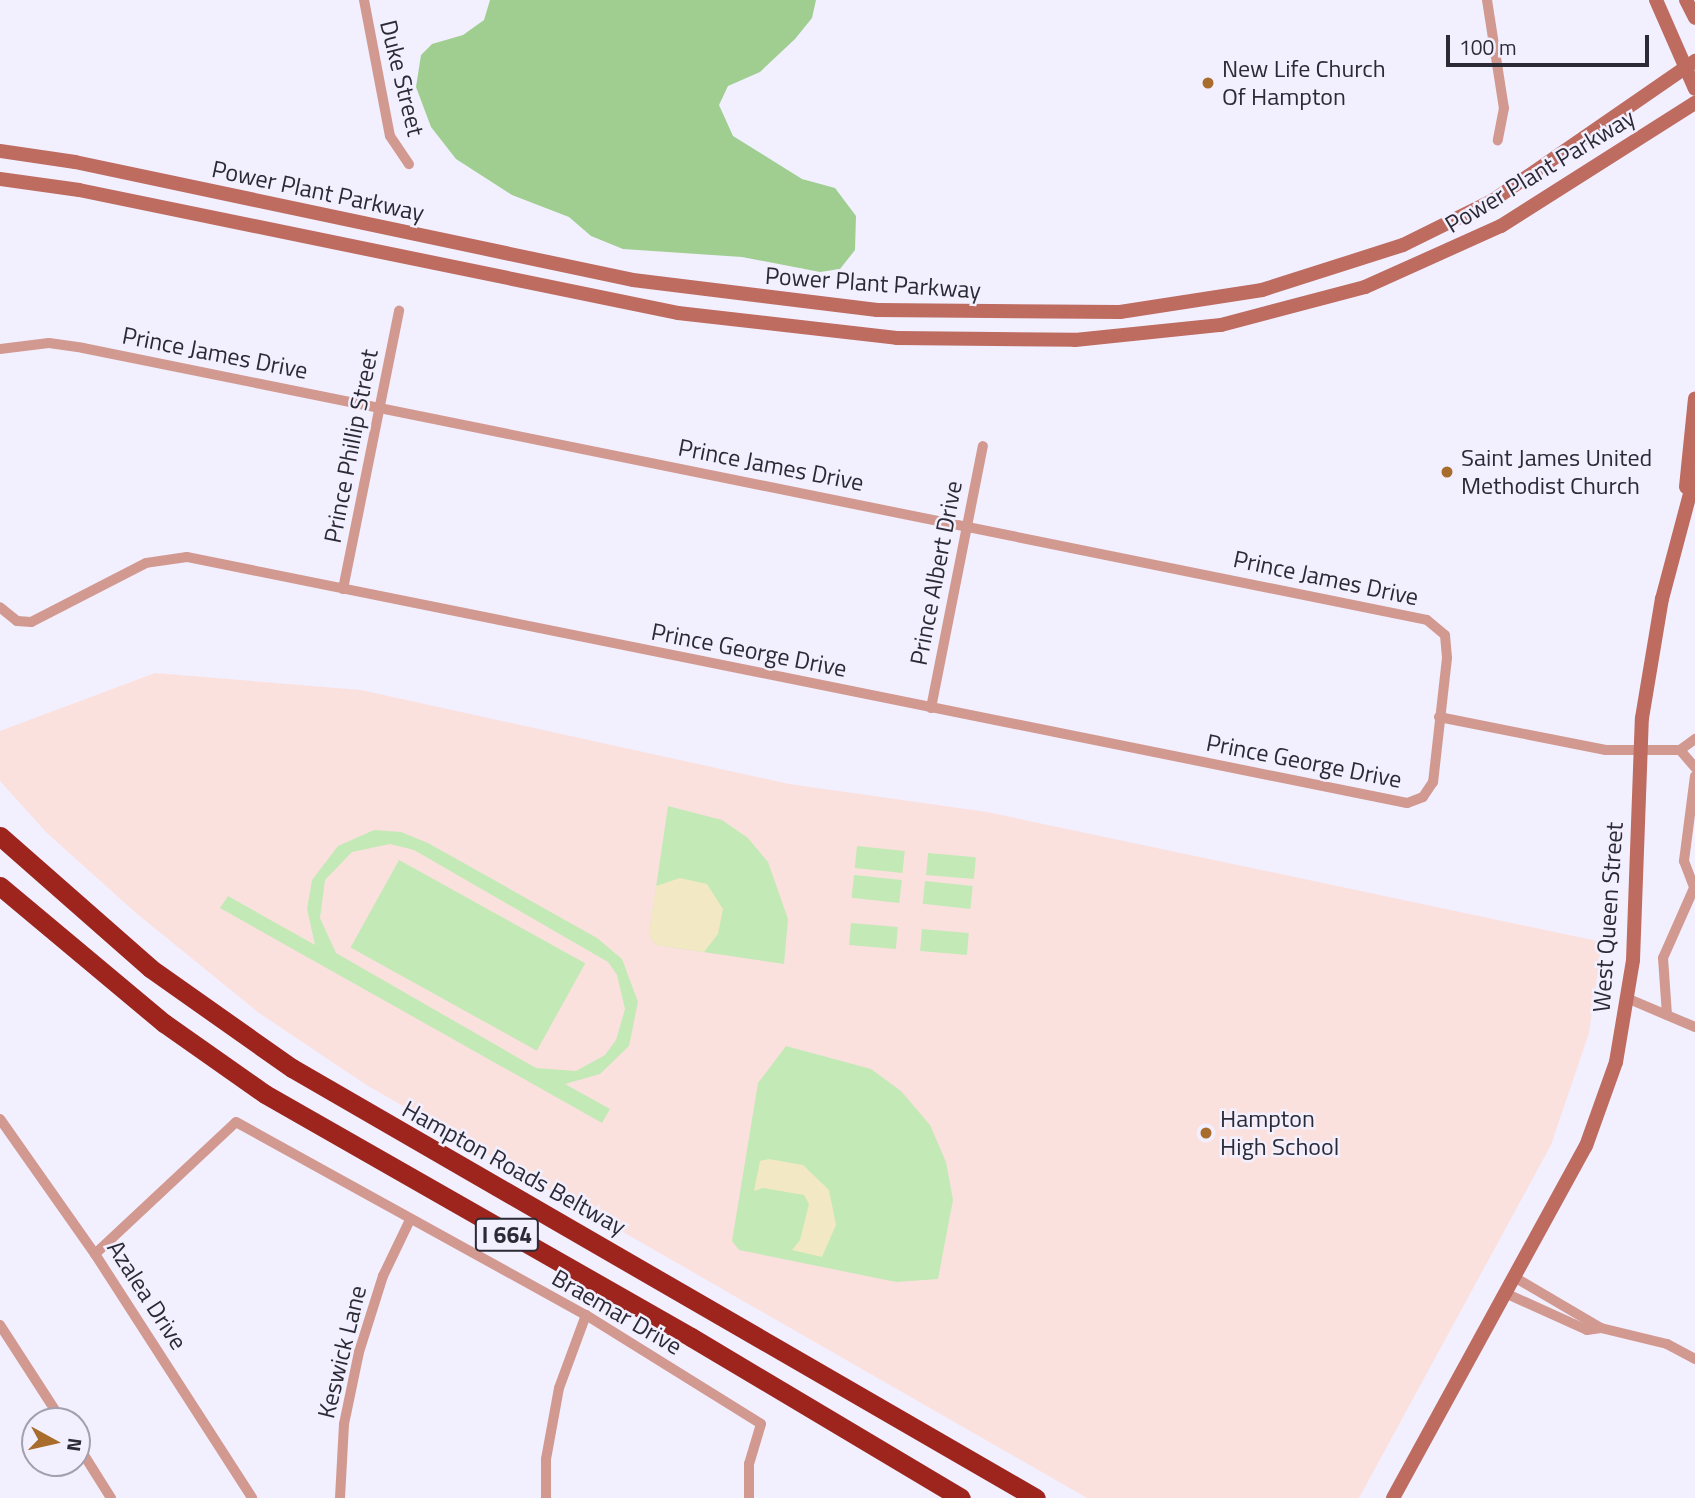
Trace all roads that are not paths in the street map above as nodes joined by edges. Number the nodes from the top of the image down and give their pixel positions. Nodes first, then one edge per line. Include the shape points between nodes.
1 (364, 0) edge
2 (1487, 0) edge
3 (1656, 0) edge
4 (1686, 0) edge
5 (1695, 18) edge
6 (1691, 64) edge
7 (1695, 89) edge
8 (1695, 103) edge
9 (1498, 140) dead end
10 (0, 150) edge
11 (409, 164) dead end
12 (0, 179) edge
13 (399, 311) dead end
14 (0, 349) edge
15 (1695, 398) edge
16 (380, 407) junction
17 (983, 446) dead end
18 (1695, 475) edge
19 (1686, 498) junction
20 (967, 526) junction
21 (343, 589) junction
22 (0, 607) edge
23 (931, 708) junction
24 (1439, 717) junction
25 (1695, 739) edge
26 (1639, 750) junction
27 (1680, 750) junction
28 (1695, 767) edge
29 (1695, 776) edge
30 (0, 836) edge
31 (0, 886) edge
32 (1694, 889) edge
33 (1629, 999) junction
34 (1667, 1015) junction
35 (1695, 1027) edge
36 (0, 1119) edge
37 (410, 1222) junction
38 (95, 1254) junction
39 (1514, 1277) junction
40 (1505, 1293) junction
41 (586, 1315) junction
42 (0, 1325) edge
43 (1601, 1328) junction
44 (1695, 1359) edge
45 (53, 1407) edge
46 (91, 1466) edge
47 (111, 1498) edge
48 (252, 1498) edge
49 (340, 1498) edge
50 (546, 1498) edge
51 (748, 1498) edge
52 (961, 1498) edge
53 (1036, 1498) edge
54 (1393, 1498) edge

1 - 11 street, Duke Street via 390,136
2 - 9 street via 1504,108
3 - 6 main road
4 - 5 main road
6 - 7 main road
6 - 10 main road, Power Plant Parkway via 1492,201 1414,240 1262,290 1120,312 877,310 660,284
8 - 12 main road, Power Plant Parkway via 1501,226 1365,287 1222,325 1074,340 897,338 678,313 127,200
13 - 16 street, Prince Phillip Street
14 - 16 street, Prince James Drive via 66,345
15 - 19 main road, West Queen Street
16 - 20 street, Prince James Drive
16 - 21 street, Prince Phillip Street
17 - 20 street, Prince Albert Drive
18 - 19 main road, West Queen Street
19 - 26 main road, West Queen Street via 1648,669
20 - 23 street, Prince Albert Drive
20 - 24 street, Prince James Drive via 1427,620 1445,635 1448,646
21 - 22 street, Prince George Drive via 176,556 146,563 31,622 17,621
21 - 23 street, Prince George Drive
23 - 24 street, Prince George Drive via 1406,803 1423,797 1433,782
24 - 26 street via 1598,750
25 - 27 street
26 - 27 street
26 - 33 main road, West Queen Street
27 - 28 street
29 - 32 street via 1684,861
30 - 53 highway, Hampton Roads Beltway / I 664 via 150,968 292,1068
31 - 52 highway, I 664 via 164,1023 265,1094 691,1337
32 - 34 street via 1663,958
33 - 34 street
33 - 39 main road, West Queen Street via 1597,1119
34 - 35 street
36 - 38 street, Azalea Drive
37 - 38 street, Braemar Drive via 236,1122
37 - 41 street, Braemar Drive
37 - 49 street, Keswick Lane via 383,1276 359,1352 344,1424
38 - 48 street, Azalea Drive
39 - 40 main road, West Queen Street
39 - 43 street
40 - 43 street via 1587,1330
40 - 54 main road, West Queen Street
41 - 50 street via 559,1388 547,1459
41 - 51 street, Braemar Drive via 761,1424 749,1464
42 - 45 street
43 - 44 street via 1667,1344
46 - 47 street

